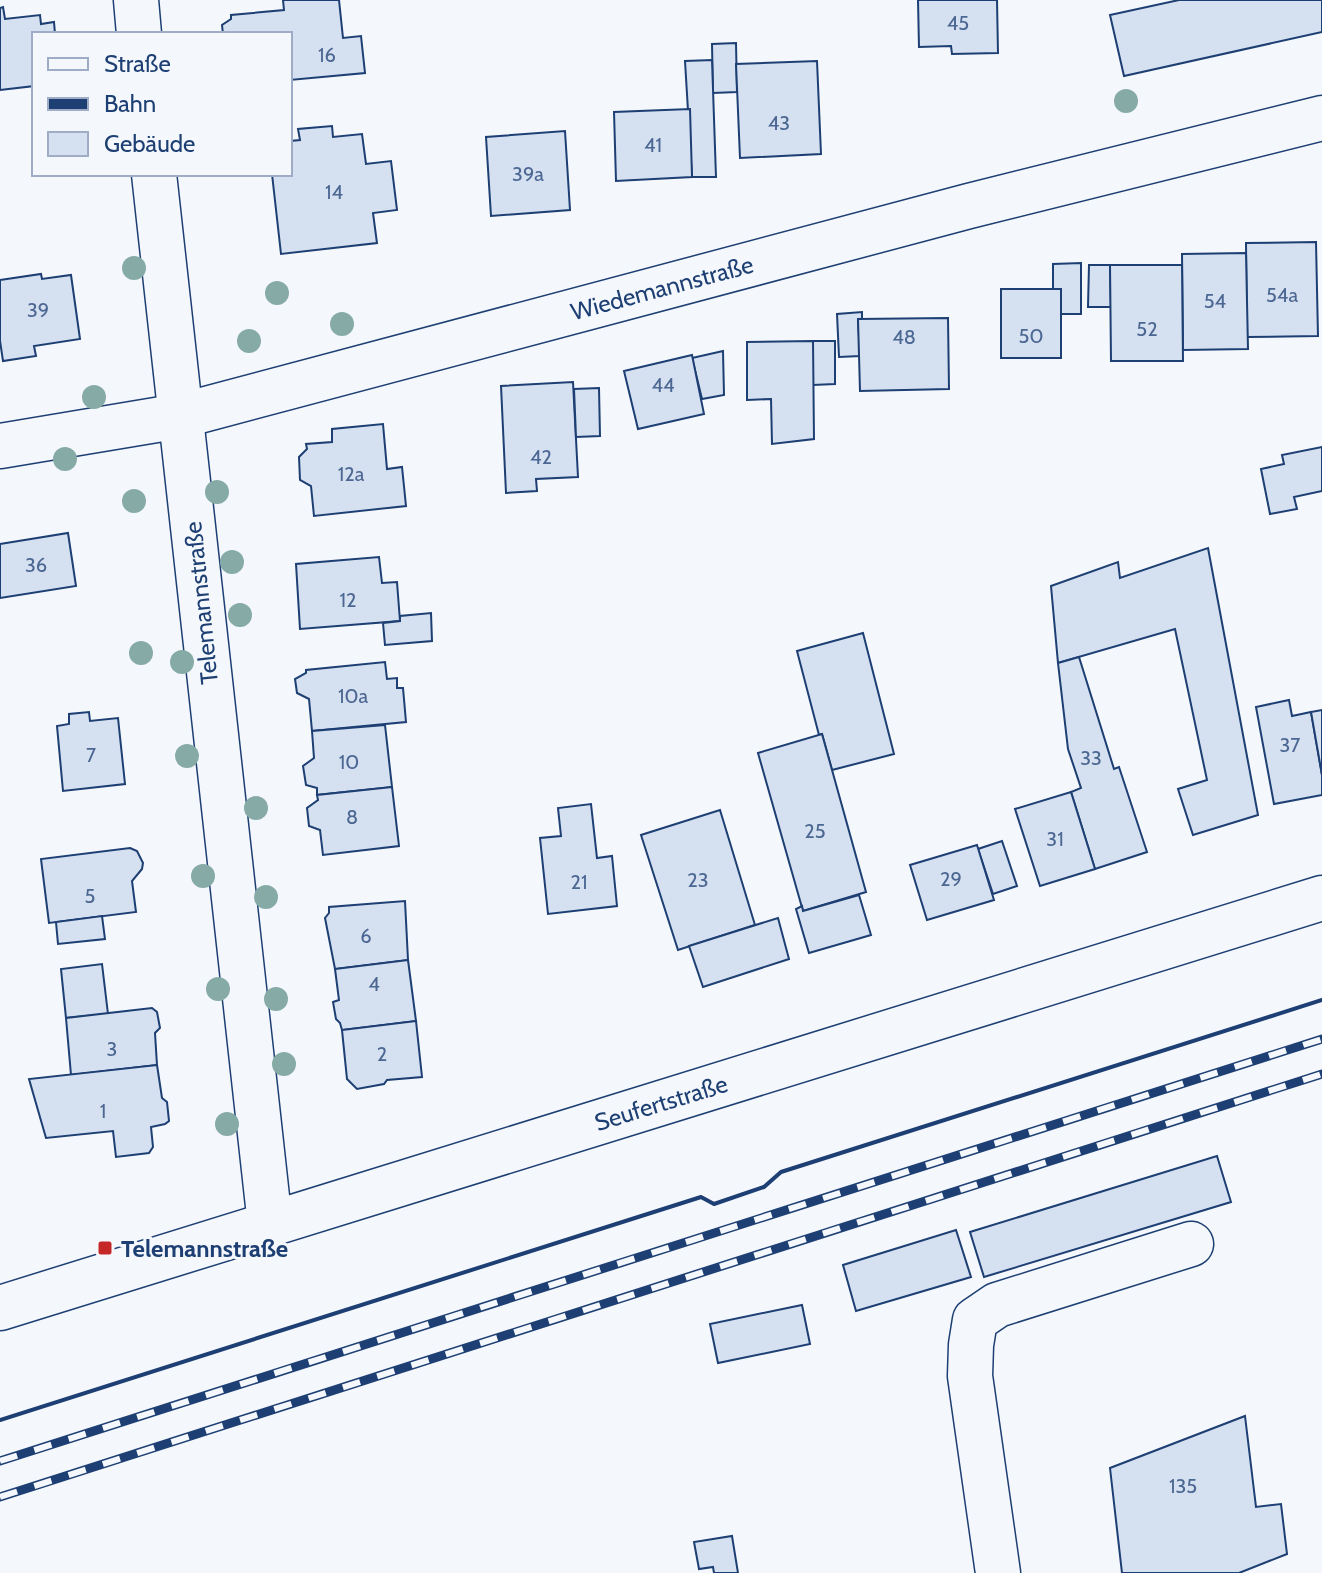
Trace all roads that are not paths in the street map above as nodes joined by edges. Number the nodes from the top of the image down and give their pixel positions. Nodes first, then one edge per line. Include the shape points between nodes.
1 (136, 0) edge
2 (139, 32) edge
3 (1322, 118) edge
4 (154, 176) edge
5 (180, 416) junction
6 (0, 446) edge
7 (1322, 898) edge
8 (270, 1224) junction
9 (1191, 1244) dead end
10 (0, 1308) edge
11 (998, 1573) edge

1 - 2 street
3 - 5 street, Wiedemannstraße
4 - 5 street, Telemannstraße
5 - 6 street, Wiedemannstraße
5 - 8 street, Telemannstraße
7 - 8 street, Seufertstraße
8 - 10 street, Seufertstraße
9 - 11 street via 997,1305 975,1320 970,1376

